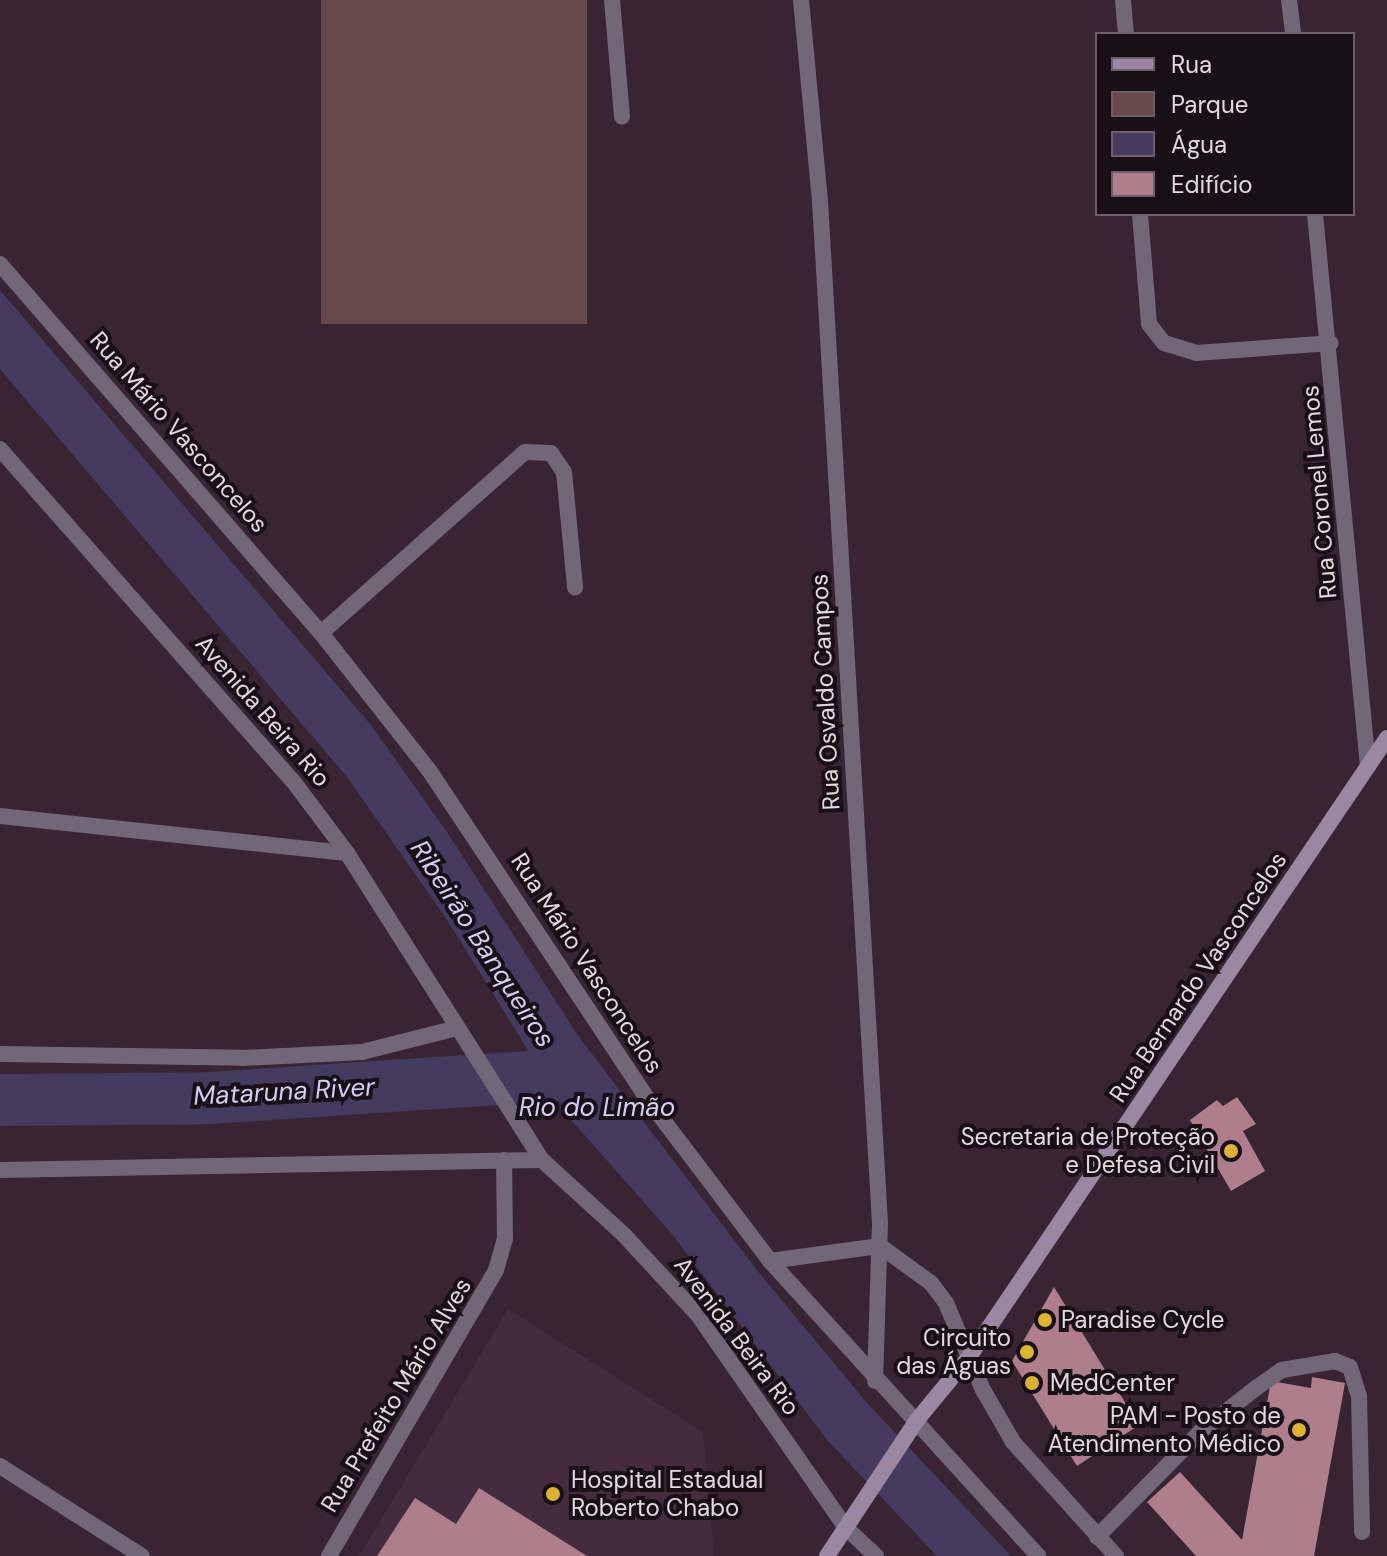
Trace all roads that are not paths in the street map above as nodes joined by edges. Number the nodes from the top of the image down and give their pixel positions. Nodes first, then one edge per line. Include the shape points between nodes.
1 (612, 0) edge
2 (801, 0) edge
3 (1123, 0) edge
4 (1289, 0) edge
5 (1126, 32) edge
6 (1293, 32) edge
7 (622, 117) dead end
8 (1140, 216) edge
9 (1315, 216) edge
10 (0, 264) edge
11 (1331, 343) junction
12 (0, 449) edge
13 (575, 587) dead end
14 (321, 633) junction
15 (1387, 738) edge
16 (1368, 766) junction
17 (0, 816) edge
18 (347, 853) junction
19 (457, 1028) junction
20 (0, 1054) edge
21 (504, 1160) junction
22 (542, 1160) junction
23 (0, 1170) edge
24 (880, 1246) junction
25 (770, 1261) junction
26 (969, 1357) junction
27 (875, 1381) junction
28 (913, 1425) junction
29 (0, 1466) edge
30 (846, 1528) junction
31 (1362, 1532) dead end
32 (1097, 1537) junction
33 (142, 1556) edge
34 (329, 1556) edge
35 (827, 1556) edge
36 (876, 1556) edge
37 (1038, 1556) edge
38 (1116, 1556) edge

1 - 7 street
2 - 24 street, Rua Osvaldo Campos via 821,217
3 - 5 street
4 - 6 street
8 - 11 street via 1149,324 1164,343 1196,353
9 - 11 street, Rua Coronel Lemos
10 - 14 street, Rua Mário Vasconcelos
11 - 16 street, Rua Coronel Lemos
12 - 18 street, Avenida Beira Rio via 277,760
13 - 14 street via 564,472 551,453 525,452
14 - 25 street, Rua Mário Vasconcelos via 453,803 651,1104
15 - 16 main road, Rua Bernardo Vasconcelos
16 - 26 main road, Rua Bernardo Vasconcelos
17 - 18 street
18 - 19 street, Avenida Beira Rio
19 - 20 street via 362,1052 243,1058
19 - 22 street, Avenida Beira Rio
21 - 22 street
21 - 23 street
21 - 34 street, Rua Prefeito Mário Alves via 505,1239 496,1270
22 - 30 street, Avenida Beira Rio via 624,1235 698,1315
24 - 25 street
24 - 26 street via 931,1283 946,1303
24 - 27 street, Rua Osvaldo Campos
25 - 27 street, Rua Mário Vasconcelos
26 - 28 main road, Rua Bernardo Vasconcelos
26 - 32 street via 1013,1442
27 - 28 street, Rua Mário Vasconcelos
28 - 30 main road, Rua Bernardo Vasconcelos
28 - 37 street
29 - 33 street
30 - 35 main road, Rua Bernardo Vasconcelos
30 - 36 street, Avenida Beira Rio
31 - 32 street via 1359,1396 1350,1367 1335,1361 1282,1370 1256,1388 1201,1431
32 - 38 street

